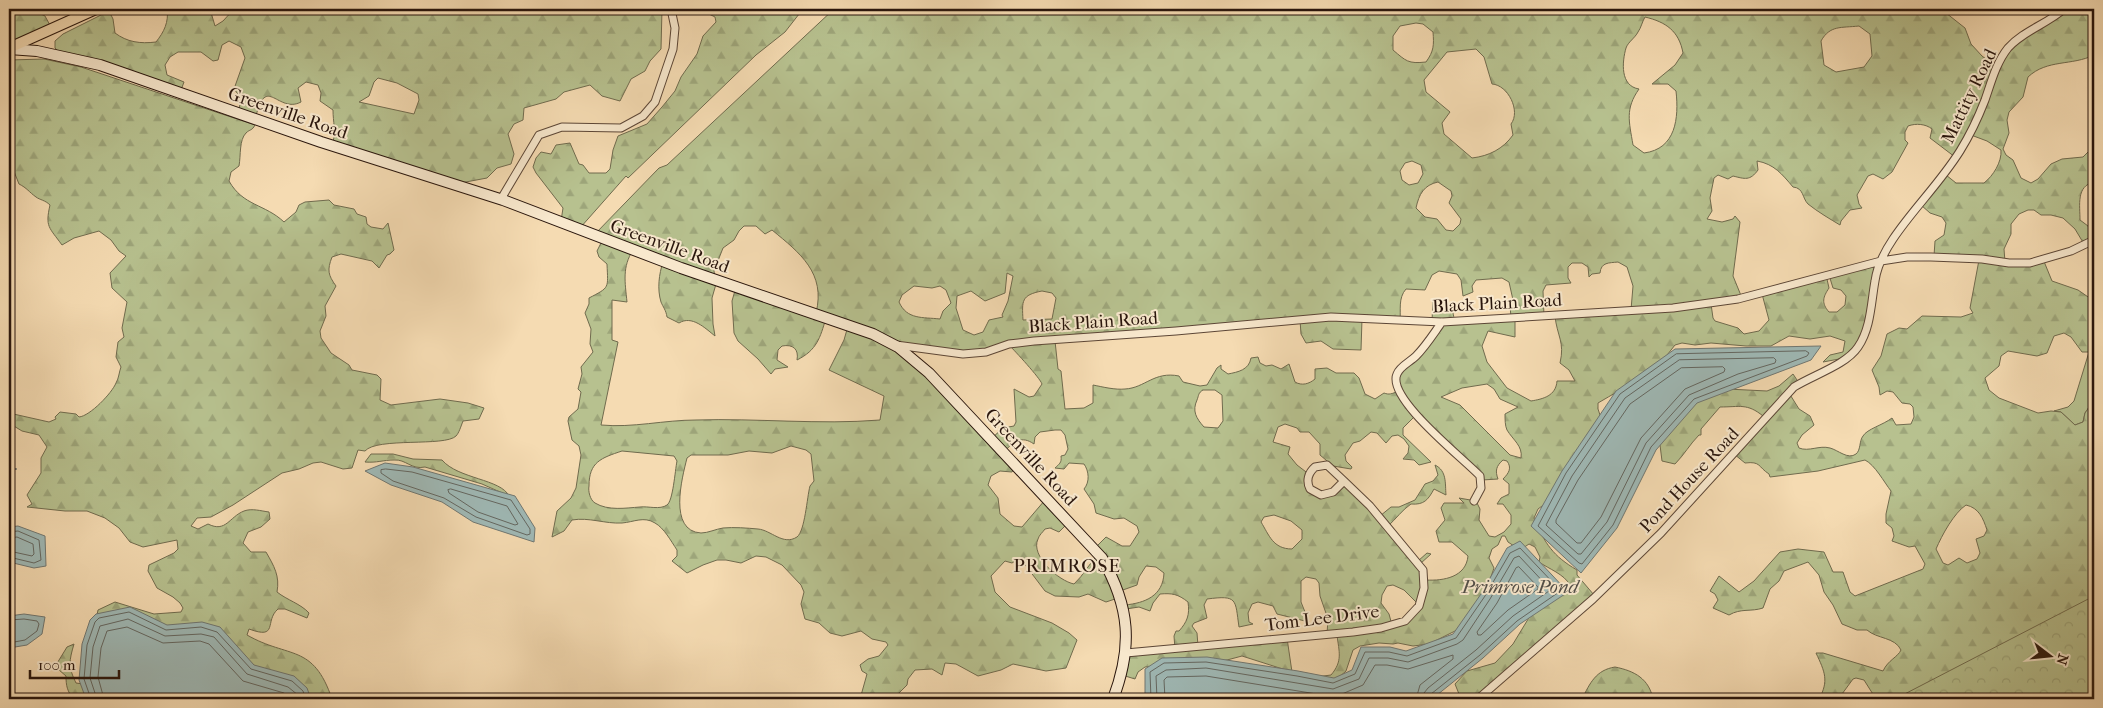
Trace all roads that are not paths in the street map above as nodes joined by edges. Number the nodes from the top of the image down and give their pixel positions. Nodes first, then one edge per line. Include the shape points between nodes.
1 (96, 9) edge
2 (671, 9) edge
3 (2064, 9) edge
4 (9, 48) edge
5 (501, 199) junction
6 (2094, 240) edge
7 (1881, 261) junction
8 (1442, 322) junction
9 (894, 345) junction
10 (1344, 481) junction
11 (1474, 501) dead end
12 (1126, 653) junction
13 (1113, 699) edge
14 (1478, 699) edge

1 - 4 main road
2 - 5 street via 675,28 673,49 655,102 643,116 621,128 562,127 540,135
3 - 7 street, Mattity Road via 2008,48 1960,152 1893,239
4 - 5 main road, Greenville Road via 100,66
5 - 9 main road, Greenville Road via 681,268 859,328
6 - 7 street, Black Plain Road via 2071,251 2030,263 1931,257
7 - 8 street, Black Plain Road via 1738,299 1696,306
7 - 14 street, Pond House Road via 1873,302 1858,347 1842,362 1794,387 1661,534 1593,599
8 - 9 street, Black Plain Road via 1331,317 1034,341 963,354
8 - 11 street via 1417,354 1402,367 1396,376 1396,388 1406,405 1480,476 1481,488
9 - 12 main road, Greenville Road via 929,373 1102,558 1124,608
10 - 10 street, Tom Lee Drive via 1327,465 1315,467 1310,472 1308,483 1310,489 1324,496
10 - 12 street, Tom Lee Drive via 1370,506 1423,570 1424,588 1419,606 1405,620 1353,632
12 - 13 main road, Greenville Road

